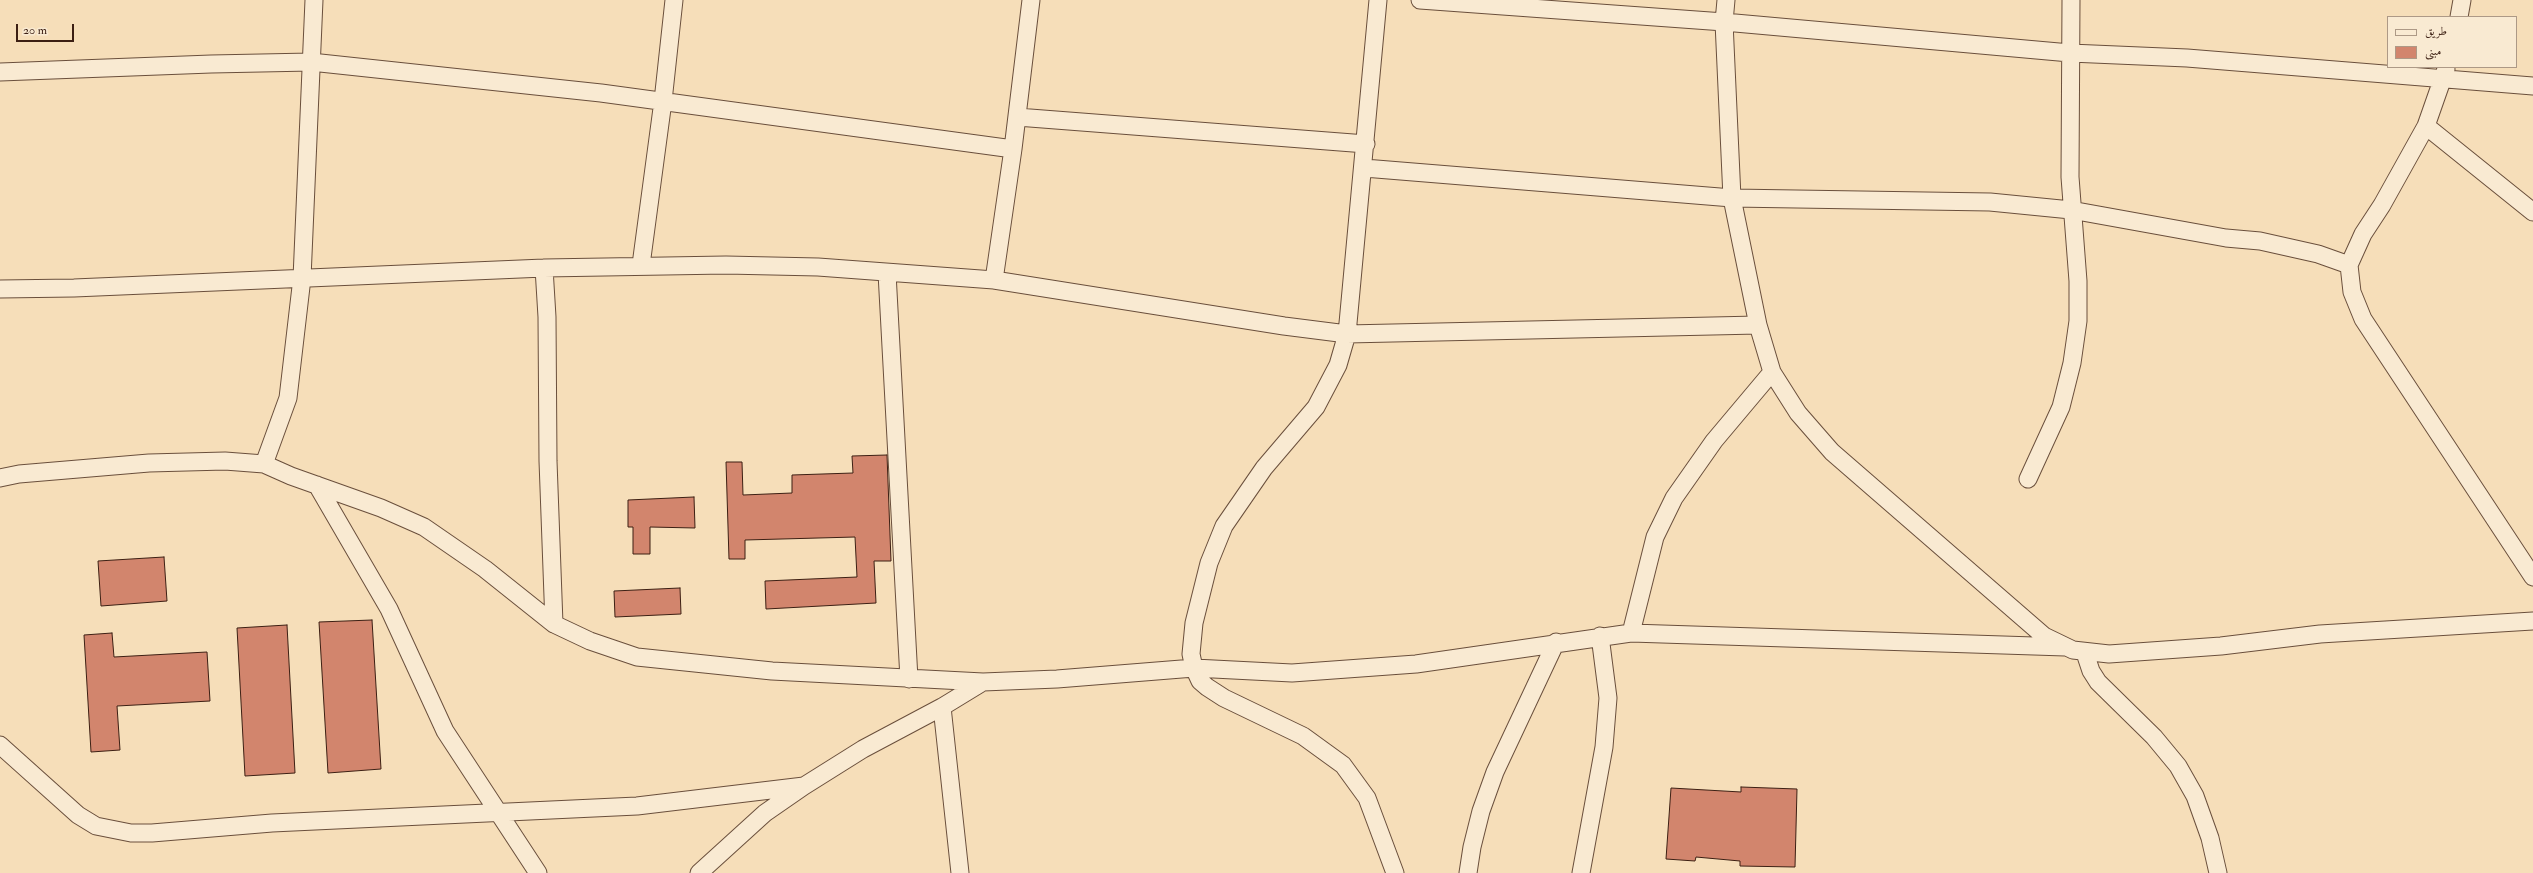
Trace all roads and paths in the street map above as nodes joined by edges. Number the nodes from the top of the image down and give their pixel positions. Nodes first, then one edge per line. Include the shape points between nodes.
1 (314, 0) edge
2 (674, 0) edge
3 (1031, 0) edge
4 (1378, 0) edge
5 (1420, 0) edge
6 (1726, 0) edge
7 (2071, 0) edge
8 (2462, 0) edge
9 (2459, 16) edge
10 (1724, 22) junction
11 (2070, 53) junction
12 (310, 62) junction
13 (0, 72) edge
14 (2445, 73) edge
15 (2533, 86) edge
16 (663, 101) junction
17 (1018, 117) junction
18 (2426, 126) junction
19 (1366, 144) junction
20 (1013, 149) junction
21 (1364, 168) junction
22 (1732, 198) junction
23 (2071, 210) junction
24 (2533, 212) edge
25 (641, 265) junction
26 (2349, 265) junction
27 (544, 268) junction
28 (887, 273) junction
29 (302, 278) junction
30 (994, 280) junction
31 (0, 289) edge
32 (1758, 325) junction
33 (1347, 334) junction
34 (1772, 372) junction
35 (264, 464) junction
36 (0, 478) edge
37 (2028, 480) dead end
38 (317, 485) junction
39 (2533, 577) edge
40 (2533, 621) edge
41 (554, 624) junction
42 (1631, 633) junction
43 (1600, 636) junction
44 (1556, 642) junction
45 (2065, 647) junction
46 (2085, 652) junction
47 (1194, 668) junction
48 (909, 679) junction
49 (983, 682) junction
50 (942, 707) junction
51 (0, 745) edge
52 (804, 786) junction
53 (499, 813) junction
54 (538, 873) edge
55 (698, 873) edge
56 (960, 873) edge
57 (1395, 873) edge
58 (1468, 873) edge
59 (1582, 873) edge
60 (2218, 873) edge

1 - 12 street
2 - 16 street
3 - 17 street
4 - 19 street
5 - 10 street
6 - 10 street
7 - 11 street
8 - 9 street
10 - 11 street
10 - 22 street
11 - 14 street
11 - 23 street
12 - 13 street
12 - 16 street
12 - 29 street
14 - 15 street
14 - 18 street
16 - 20 street
16 - 25 street
17 - 19 street
17 - 20 street
18 - 24 street
18 - 26 street via 2363,234
19 - 21 street
20 - 30 street
21 - 22 street
21 - 33 street
22 - 23 street via 1990,202
22 - 32 street
23 - 26 street via 2226,238 2260,241 2318,254
23 - 37 street via 2078,281 2078,321 2072,363 2061,407
25 - 27 street
25 - 28 street via 818,267
26 - 39 street via 2352,292 2363,318
27 - 29 street
27 - 41 street
28 - 30 street
28 - 48 street
29 - 31 street
29 - 35 street via 288,398
30 - 33 street
32 - 33 street
32 - 34 street
33 - 47 street via 1338,365 1316,407 1264,468 1224,526 1209,563 1194,623 1191,654
34 - 42 street via 1714,441 1674,498 1655,537
34 - 45 street via 1798,413 1832,452 2044,636
35 - 36 street via 225,461 149,463 19,474
35 - 38 street
38 - 41 street via 424,527 485,569
38 - 53 street via 389,609 445,731
40 - 46 street via 2320,634 2221,646 2108,654
41 - 48 street via 590,641 636,657 772,671
42 - 43 street
42 - 45 street
43 - 44 street
43 - 59 street via 1608,698 1604,747
44 - 47 street via 1416,664 1292,673
44 - 58 street via 1495,772 1481,811
45 - 46 street
46 - 60 street via 2091,671 2098,682 2154,737 2178,766 2195,796 2210,838
47 - 49 street
47 - 57 street via 1200,681 1218,695 1303,736 1344,765 1366,798
48 - 49 street
49 - 50 street
50 - 52 street via 862,749
50 - 56 street
51 - 53 street via 78,815 96,826 113,831 152,833 272,823
52 - 53 street via 637,806
52 - 55 street via 765,813
53 - 54 street

